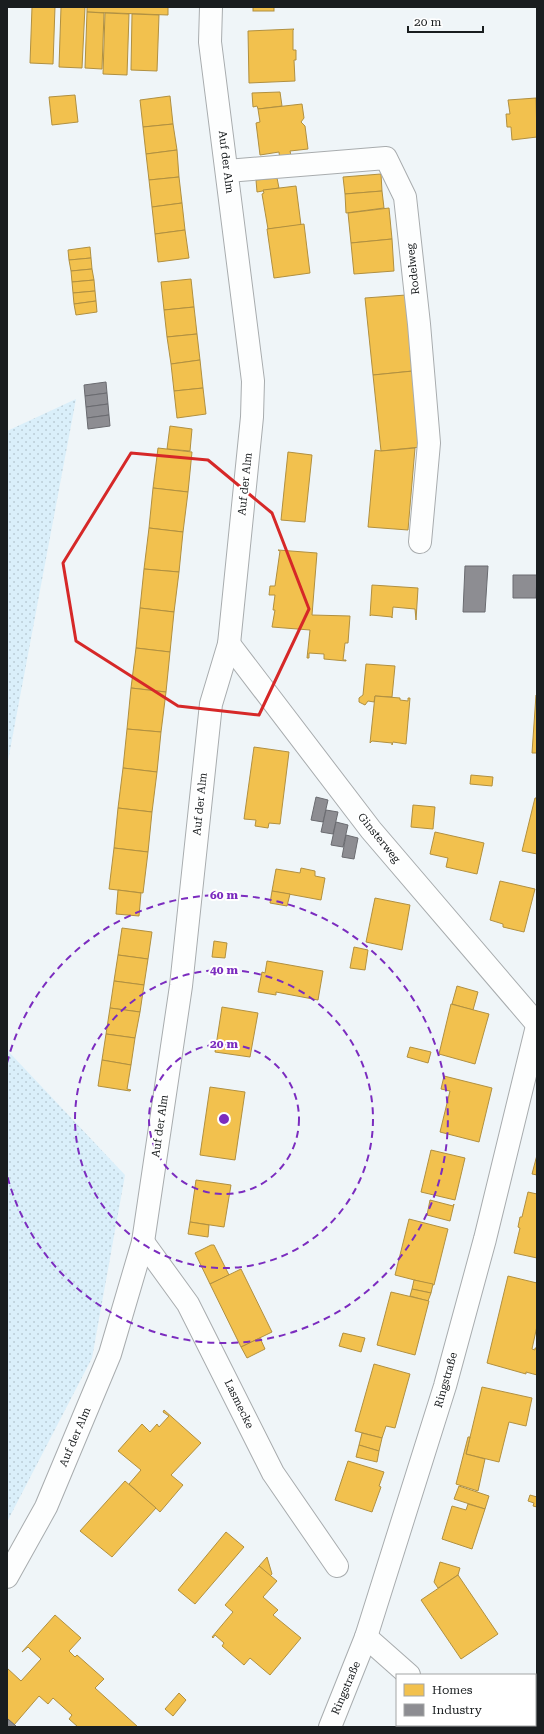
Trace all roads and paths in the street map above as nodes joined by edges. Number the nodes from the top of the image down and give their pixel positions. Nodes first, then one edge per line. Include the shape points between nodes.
1 (211, 7) edge
2 (227, 171) junction
3 (420, 542) dead end
4 (229, 644) junction
5 (537, 1025) edge
6 (143, 1242) junction
7 (337, 1566) dead end
8 (7, 1577) edge
9 (366, 1637) junction
10 (408, 1674) edge
11 (330, 1727) edge

1 - 2 street, Auf der Alm via 210,42
2 - 3 street, Rodelweg via 386,158 405,198 419,324 428,443
2 - 4 street, Auf der Alm via 252,381 252,417
4 - 5 street, Ginsterweg via 371,830
4 - 6 street, Auf der Alm via 211,704 181,986
5 - 9 street, Ringstraße via 485,1239 445,1386
6 - 7 street, Lasmecke via 188,1304 273,1473
6 - 8 street, Auf der Alm via 110,1354 46,1507
9 - 10 street
9 - 11 street, Ringstraße

